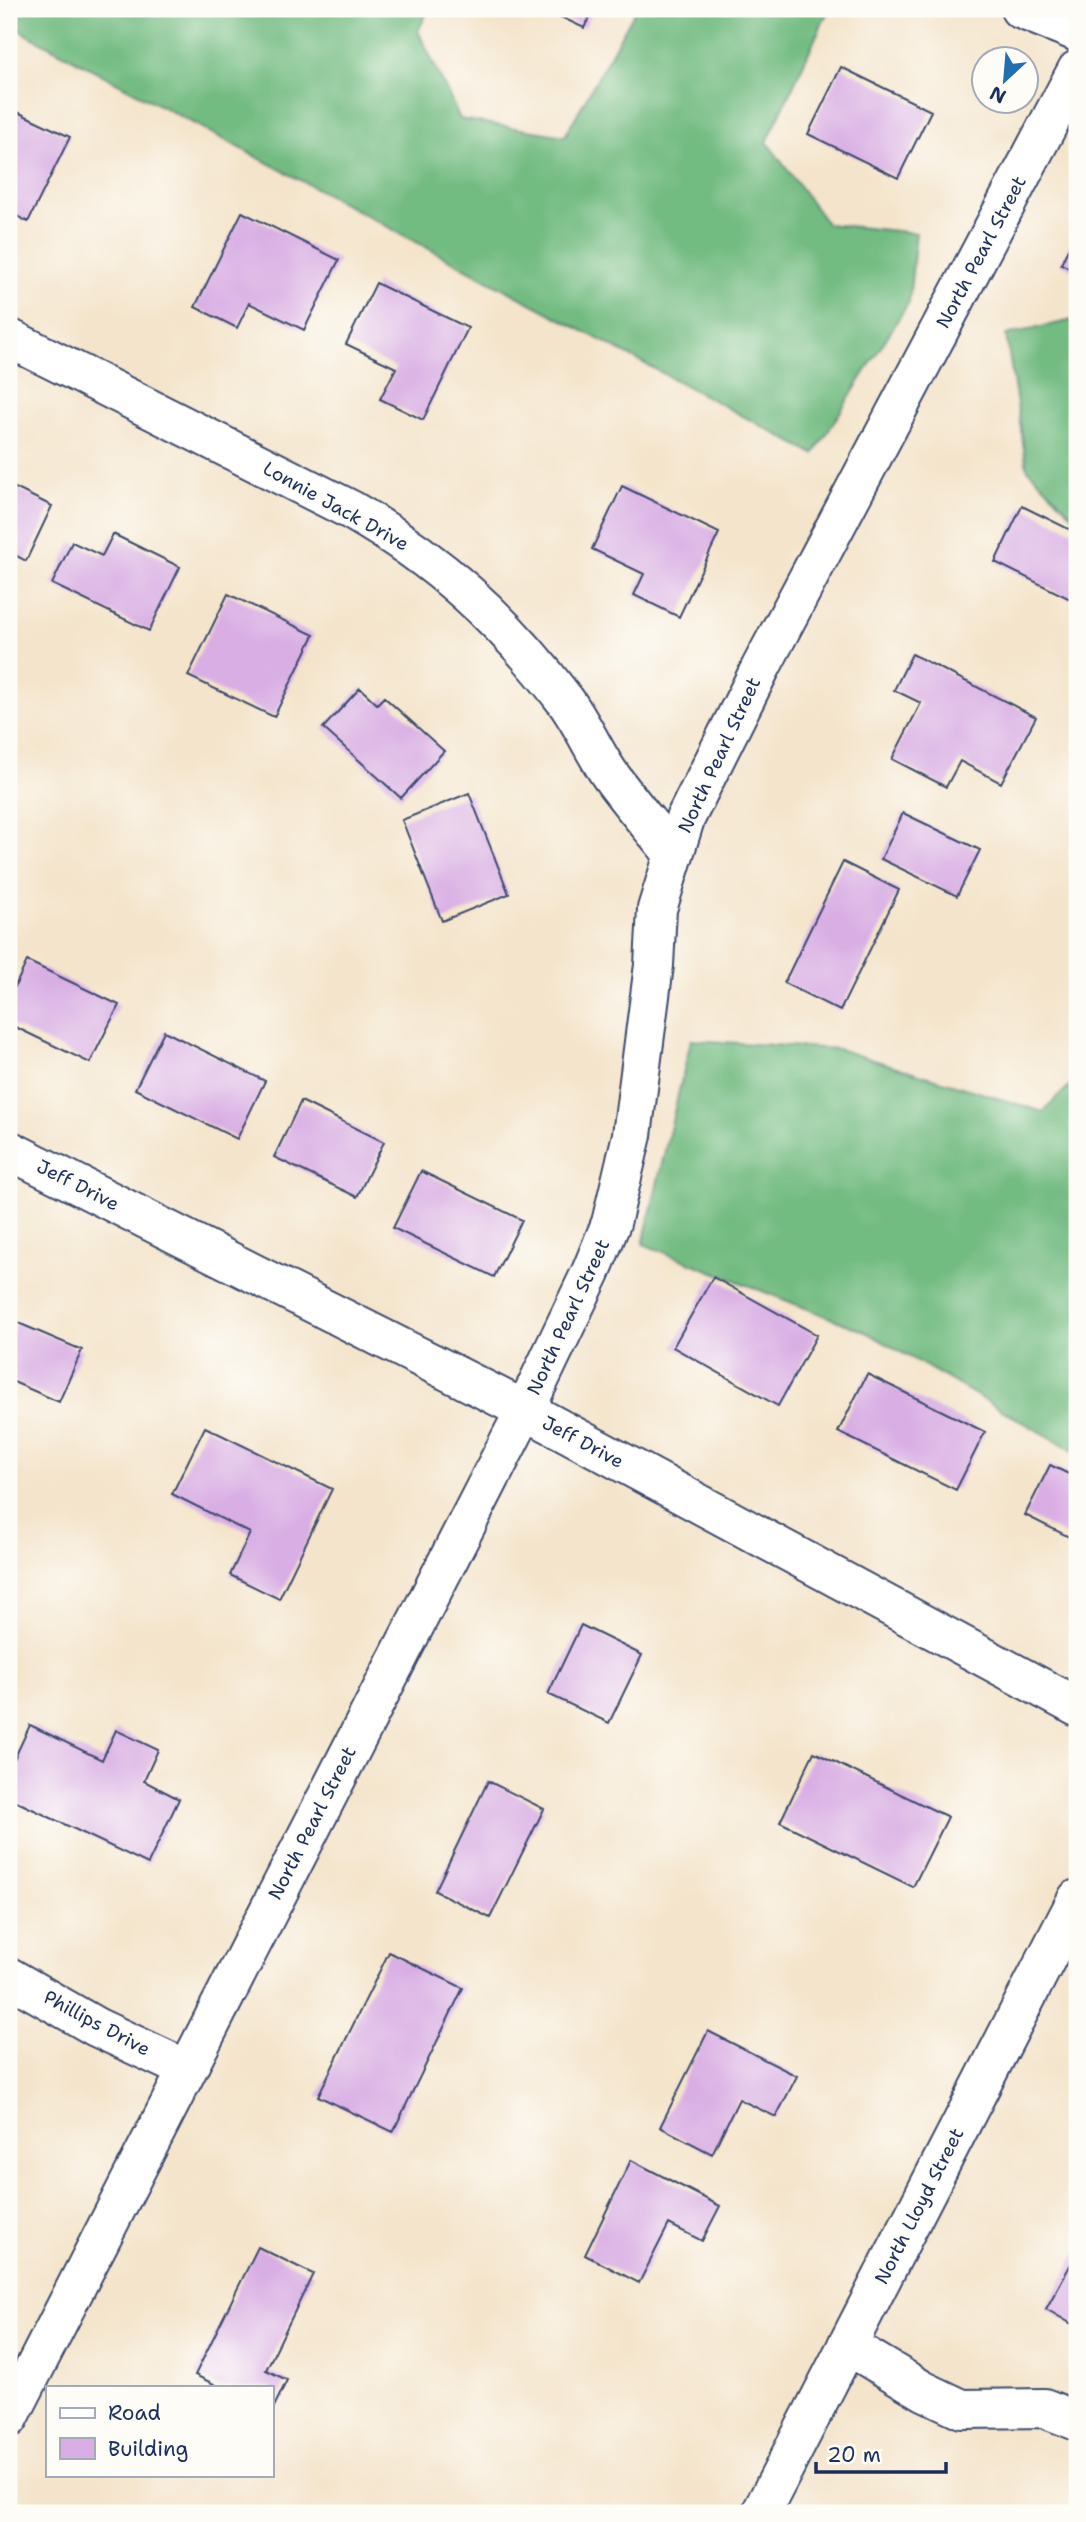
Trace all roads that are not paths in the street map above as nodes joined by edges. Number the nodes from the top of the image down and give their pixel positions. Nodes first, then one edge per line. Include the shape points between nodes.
1 (1020, 9) edge
2 (1077, 32) edge
3 (1077, 70) edge
4 (9, 338) edge
5 (674, 855) junction
6 (9, 1150) edge
7 (525, 1410) junction
8 (1077, 1707) edge
9 (1077, 1899) edge
10 (9, 1977) edge
11 (186, 2069) junction
12 (847, 2345) junction
13 (9, 2418) edge
14 (1077, 2421) edge
15 (761, 2513) edge

1 - 2 street
3 - 5 street, North Pearl Street via 760,669 685,819
4 - 5 street, Lonnie Jack Drive via 351,510 444,571 499,620 566,701 608,772
5 - 7 street, North Pearl Street via 657,909 632,1135 611,1223
6 - 7 street, Jeff Drive
7 - 8 street, Jeff Drive
7 - 11 street, North Pearl Street
9 - 12 street, North Lloyd Street
10 - 11 street, Phillips Drive via 96,2027
11 - 13 street, North Pearl Street
12 - 14 street via 962,2409 1044,2408
12 - 15 street, North Lloyd Street

